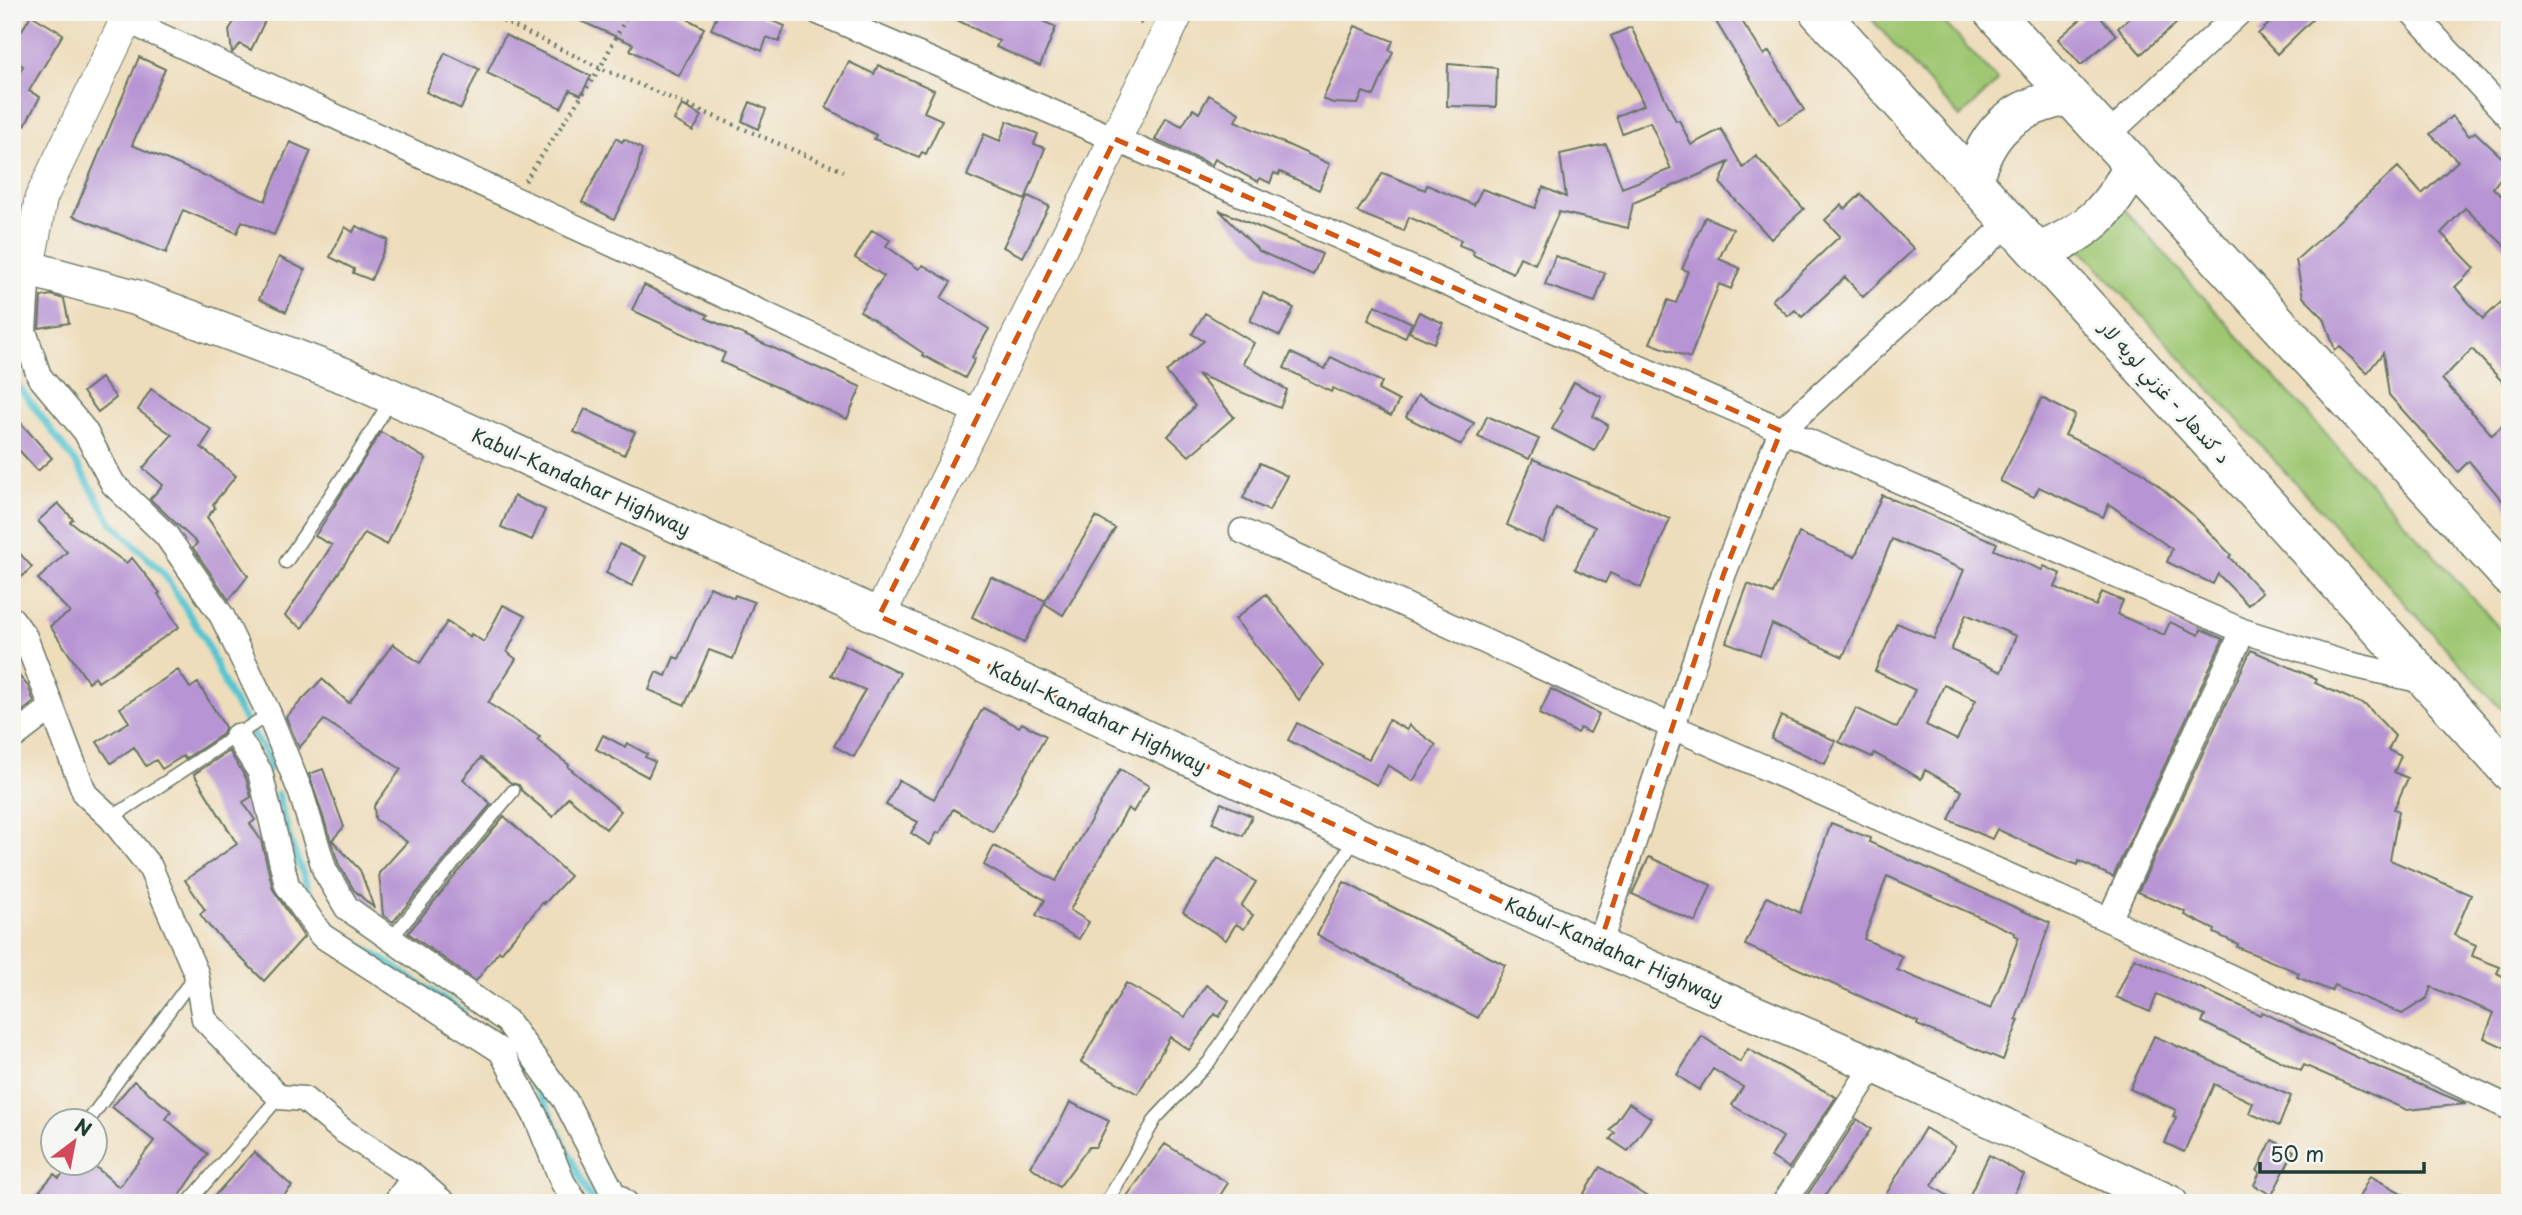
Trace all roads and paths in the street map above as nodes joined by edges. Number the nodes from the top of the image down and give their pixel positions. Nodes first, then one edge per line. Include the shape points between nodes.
1 (484, 12) edge
2 (629, 12) edge
3 (818, 12) edge
4 (1178, 12) edge
5 (1819, 12) edge
6 (1993, 12) edge
7 (2240, 12) edge
8 (2412, 12) edge
9 (128, 16) edge
10 (600, 68) junction
11 (2069, 96) junction
12 (2510, 118) edge
13 (2106, 136) junction
14 (1115, 139) junction
15 (2133, 166) junction
16 (843, 171) dead end
17 (1973, 181) junction
18 (514, 198) junction
19 (2011, 221) junction
20 (2039, 252) junction
21 (20, 266) edge
22 (393, 397) junction
23 (979, 413) junction
24 (1781, 431) junction
25 (1242, 531) dead end
26 (286, 562) dead end
27 (2510, 577) edge
28 (879, 616) junction
29 (12, 620) edge
30 (2243, 631) junction
31 (2428, 682) junction
32 (51, 708) junction
33 (265, 717) junction
34 (1673, 727) junction
35 (237, 736) junction
36 (12, 738) edge
37 (2510, 772) edge
38 (513, 791) dead end
39 (111, 818) junction
40 (1357, 836) junction
41 (340, 897) junction
42 (2109, 920) junction
43 (317, 929) junction
44 (390, 940) junction
45 (1599, 946) junction
46 (196, 973) junction
47 (509, 1042) junction
48 (1874, 1065) junction
49 (279, 1097) junction
50 (100, 1106) edge
51 (2510, 1108) edge
52 (415, 1177) junction
53 (2124, 1194) edge
54 (188, 1203) edge
55 (395, 1203) edge
56 (444, 1203) edge
57 (576, 1203) edge
58 (626, 1203) edge
59 (1106, 1203) edge
60 (1784, 1203) edge
61 (2170, 1203) edge

1 - 10 path
2 - 10 path
3 - 14 street
4 - 14 street
5 - 17 highway, د کندهار - غزني لويه لار
6 - 11 highway
7 - 13 street
8 - 12 street
9 - 18 street
9 - 21 street via 41,198
10 - 16 path
10 - 18 path
11 - 13 highway
11 - 17 highway via 2040,102 1996,132 1980,155
13 - 15 highway
14 - 23 street
14 - 24 street
15 - 20 highway via 2099,217 2071,239
15 - 27 highway
17 - 19 highway, د کندهار - غزني لويه لار
18 - 23 street
19 - 20 highway, د کندهار - غزني لويه لار
19 - 24 street
20 - 31 highway, د کندهار - غزني لويه لار
21 - 22 main road, Kabul–Kandahar Highway via 136,298
21 - 33 street via 24,331 39,376 85,431 113,484 166,535 222,616
22 - 26 lane
22 - 28 main road, Kabul–Kandahar Highway
23 - 28 street
24 - 30 street
24 - 34 street via 1724,573
25 - 34 street
28 - 40 main road, Kabul–Kandahar Highway
29 - 32 street via 24,637
30 - 31 street via 2344,663
30 - 42 street
31 - 37 highway, د کندهار - غزني لويه لار
32 - 36 street
32 - 39 street via 85,794
33 - 35 lane
33 - 41 street via 301,793 325,872
34 - 42 street
34 - 45 street
35 - 39 lane
35 - 43 street via 260,772 287,885
38 - 44 lane
39 - 46 street via 149,867
40 - 45 main road, Kabul–Kandahar Highway
40 - 59 lane via 1209,1062 1156,1118
41 - 43 street
41 - 44 street via 347,908
42 - 51 street
43 - 47 street
44 - 47 street via 507,1021
45 - 48 main road, Kabul–Kandahar Highway
46 - 49 street via 204,1019
46 - 50 lane
47 - 57 street via 563,1183
47 - 58 street via 565,1100 613,1192
48 - 53 main road, Kabul–Kandahar Highway
48 - 60 street
49 - 52 street via 304,1099 342,1130
49 - 54 lane
52 - 55 street
52 - 56 street
53 - 61 main road, Kabul–Kandahar Highway

